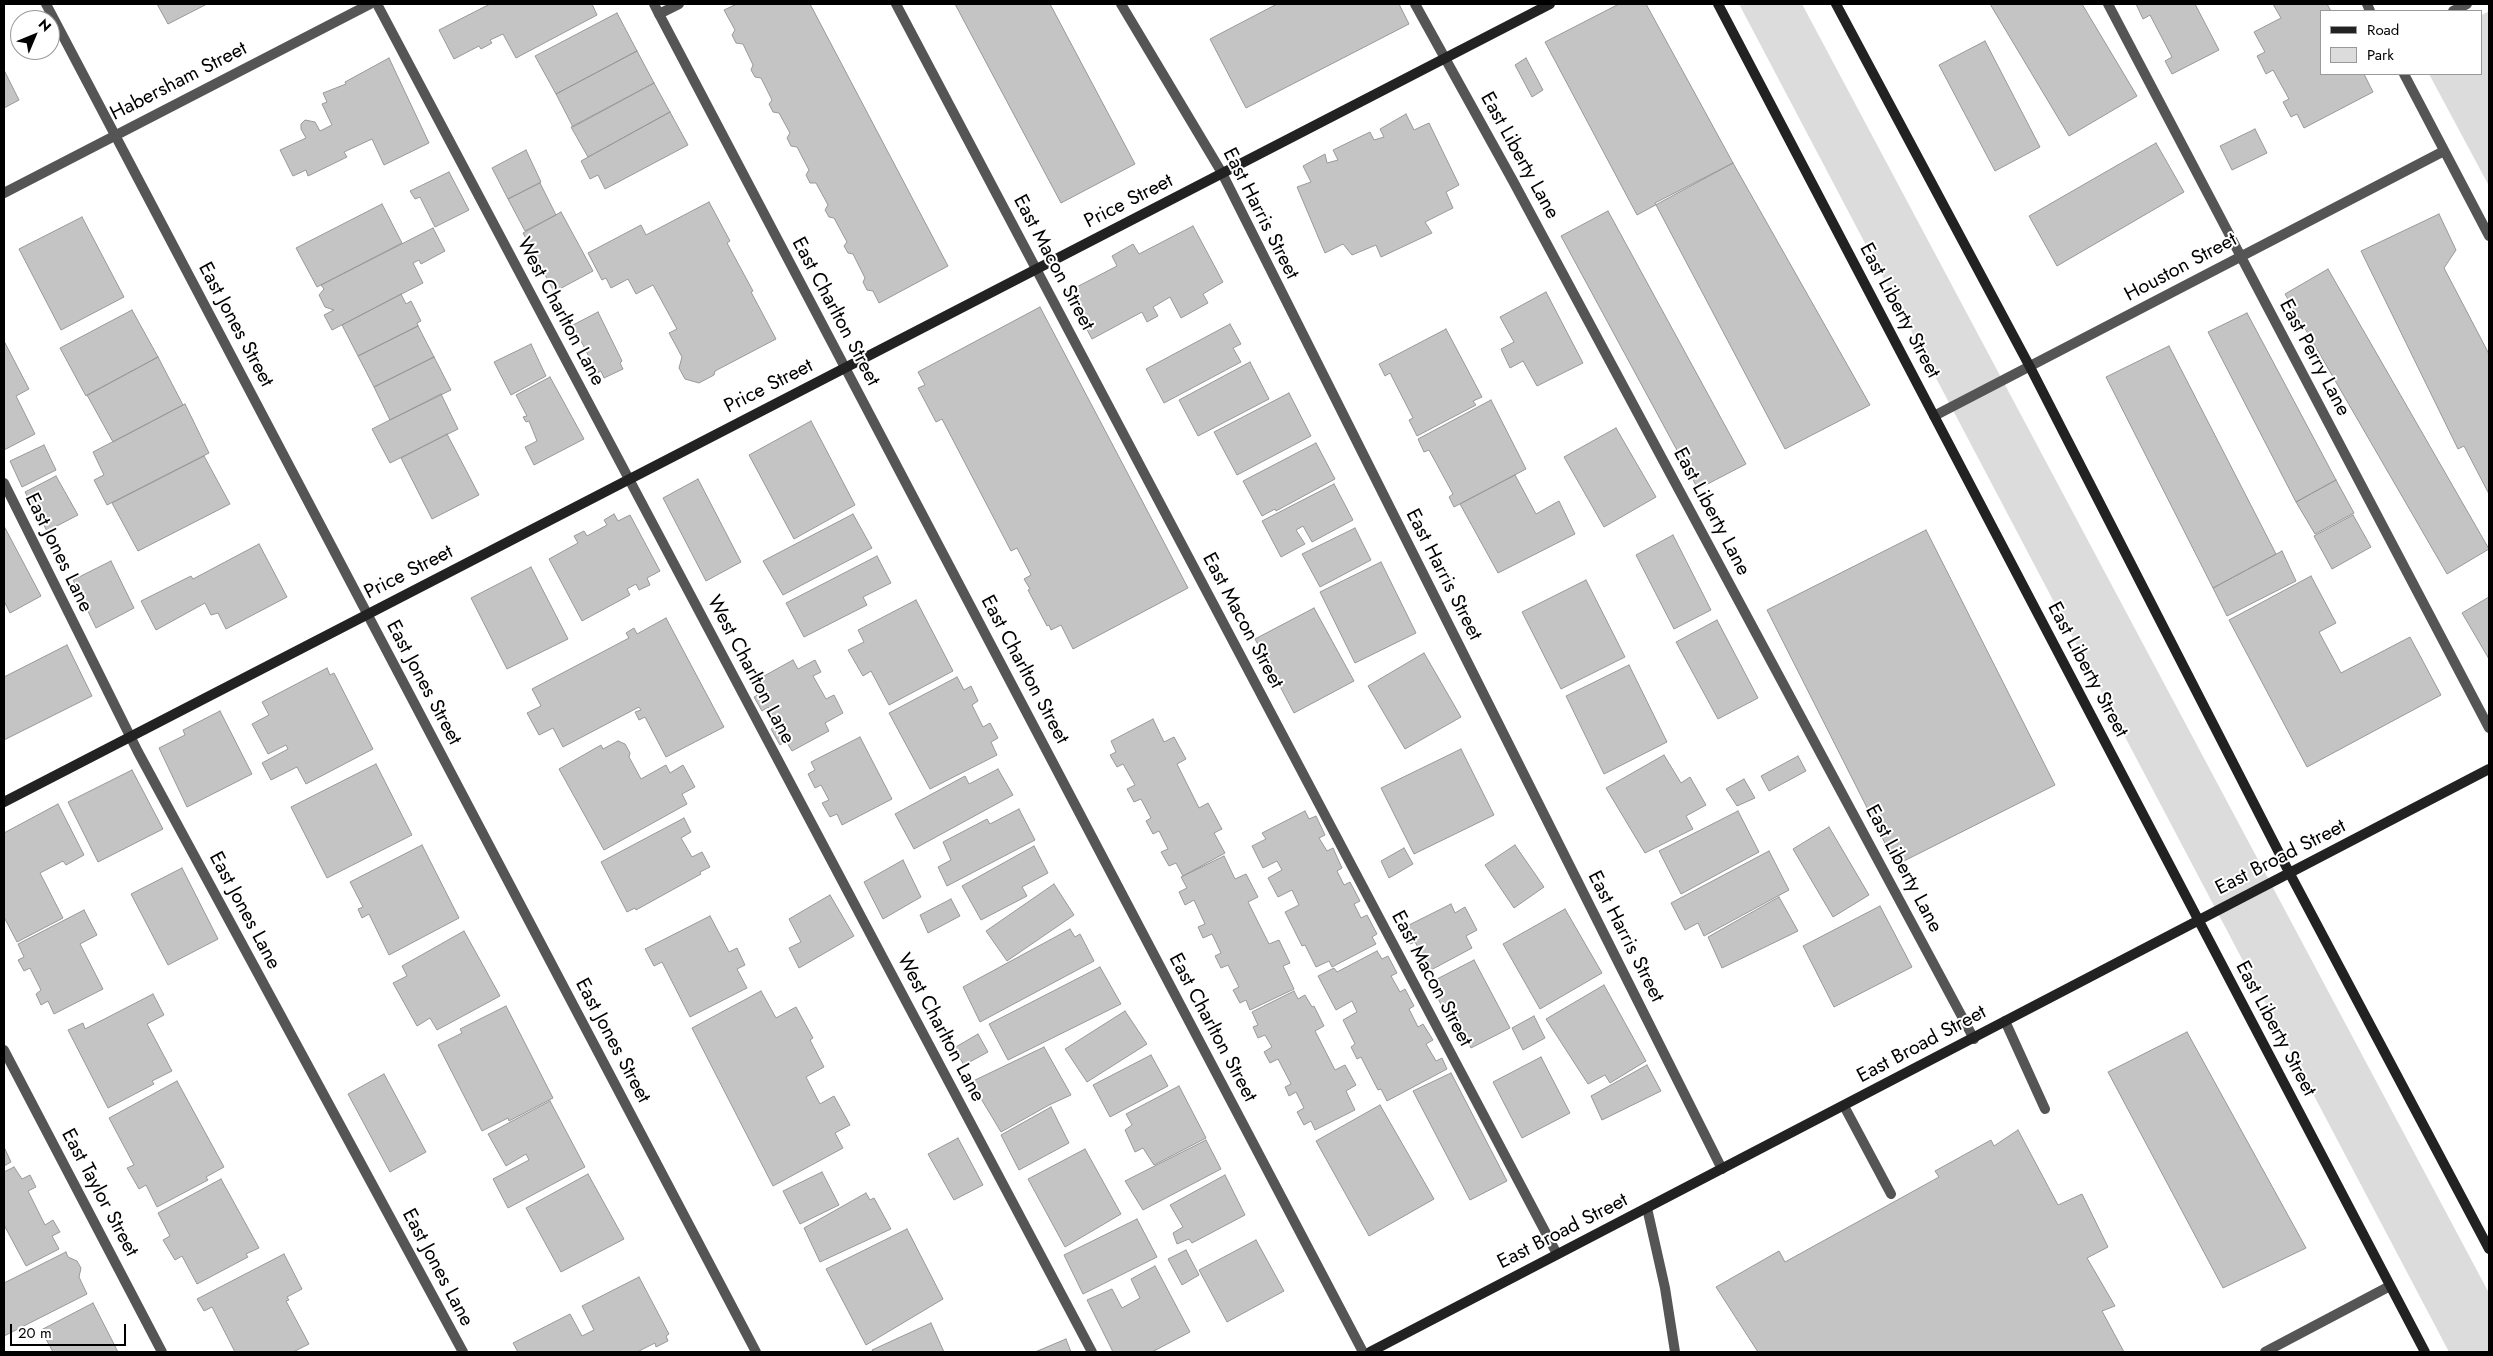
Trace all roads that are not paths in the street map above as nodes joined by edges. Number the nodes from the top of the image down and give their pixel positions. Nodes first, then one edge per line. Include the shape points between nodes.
1 (46, 4) edge
2 (370, 4) edge
3 (377, 4) edge
4 (654, 4) edge
5 (679, 4) edge
6 (896, 4) edge
7 (1121, 4) edge
8 (1415, 4) edge
9 (1550, 4) edge
10 (1718, 4) edge
11 (1836, 4) edge
12 (2108, 4) edge
13 (2467, 4) edge
14 (2455, 10) edge
15 (659, 14) junction
16 (1445, 58) junction
17 (2405, 75) edge
18 (115, 135) junction
19 (2444, 151) junction
20 (1222, 174) junction
21 (4, 193) edge
22 (2489, 236) edge
23 (2241, 257) junction
24 (1036, 269) junction
25 (2030, 367) junction
26 (845, 368) junction
27 (1934, 416) junction
28 (629, 479) junction
29 (4, 483) edge
30 (367, 614) junction
31 (2489, 728) edge
32 (130, 736) junction
33 (2489, 769) edge
34 (4, 802) edge
35 (2290, 874) junction
36 (2198, 920) junction
37 (2005, 1021) junction
38 (1974, 1039) junction
39 (4, 1050) edge
40 (1844, 1106) junction
41 (2045, 1109) dead end
42 (1722, 1169) junction
43 (1891, 1194) dead end
44 (1647, 1208) junction
45 (2489, 1249) edge
46 (1557, 1254) junction
47 (2390, 1286) junction
48 (162, 1352) edge
49 (463, 1352) edge
50 (756, 1352) edge
51 (1092, 1352) edge
52 (1363, 1352) edge
53 (1370, 1352) edge
54 (1675, 1352) edge
55 (2265, 1352) edge
56 (2425, 1352) edge

1 - 18 street, East Jones Street
2 - 18 street, Habersham Street
3 - 28 street, West Charlton Lane
4 - 15 street, East Charlton Street
5 - 15 street
6 - 24 street, East Macon Street
7 - 20 street, East Harris Street
8 - 16 street, East Liberty Lane
9 - 16 main road, Price Street
10 - 27 main road, East Liberty Street
11 - 25 main road
12 - 23 street, East Perry Lane
13 - 14 street
15 - 26 street, East Charlton Street
16 - 20 main road, Price Street
16 - 38 street, East Liberty Lane
17 - 19 street
18 - 21 street, Habersham Street
18 - 30 street, East Jones Street
19 - 22 street
19 - 23 street, Houston Street
20 - 24 main road, Price Street
20 - 42 street, East Harris Street
23 - 25 street, Houston Street
23 - 31 street, East Perry Lane
24 - 26 main road, Price Street
24 - 46 street, East Macon Street
25 - 27 street, Houston Street
25 - 35 main road
26 - 28 main road, Price Street
26 - 52 street, East Charlton Street
27 - 36 main road, East Liberty Street
28 - 30 main road, Price Street
28 - 51 street, West Charlton Lane
29 - 32 street, East Jones Lane
30 - 32 main road, Price Street
30 - 50 street, East Jones Street
32 - 34 main road, Price Street
32 - 49 street, East Jones Lane
33 - 35 main road, East Broad Street
35 - 36 main road, East Broad Street
35 - 45 main road
36 - 37 main road, East Broad Street
36 - 47 main road, East Liberty Street
37 - 38 main road, East Broad Street
37 - 41 street
38 - 40 main road, East Broad Street
39 - 48 street, East Taylor Street
40 - 42 main road, East Broad Street
40 - 43 street
42 - 44 main road, East Broad Street
44 - 46 main road, East Broad Street
44 - 54 street
46 - 53 main road, East Broad Street
47 - 55 street
47 - 56 main road, East Liberty Street

